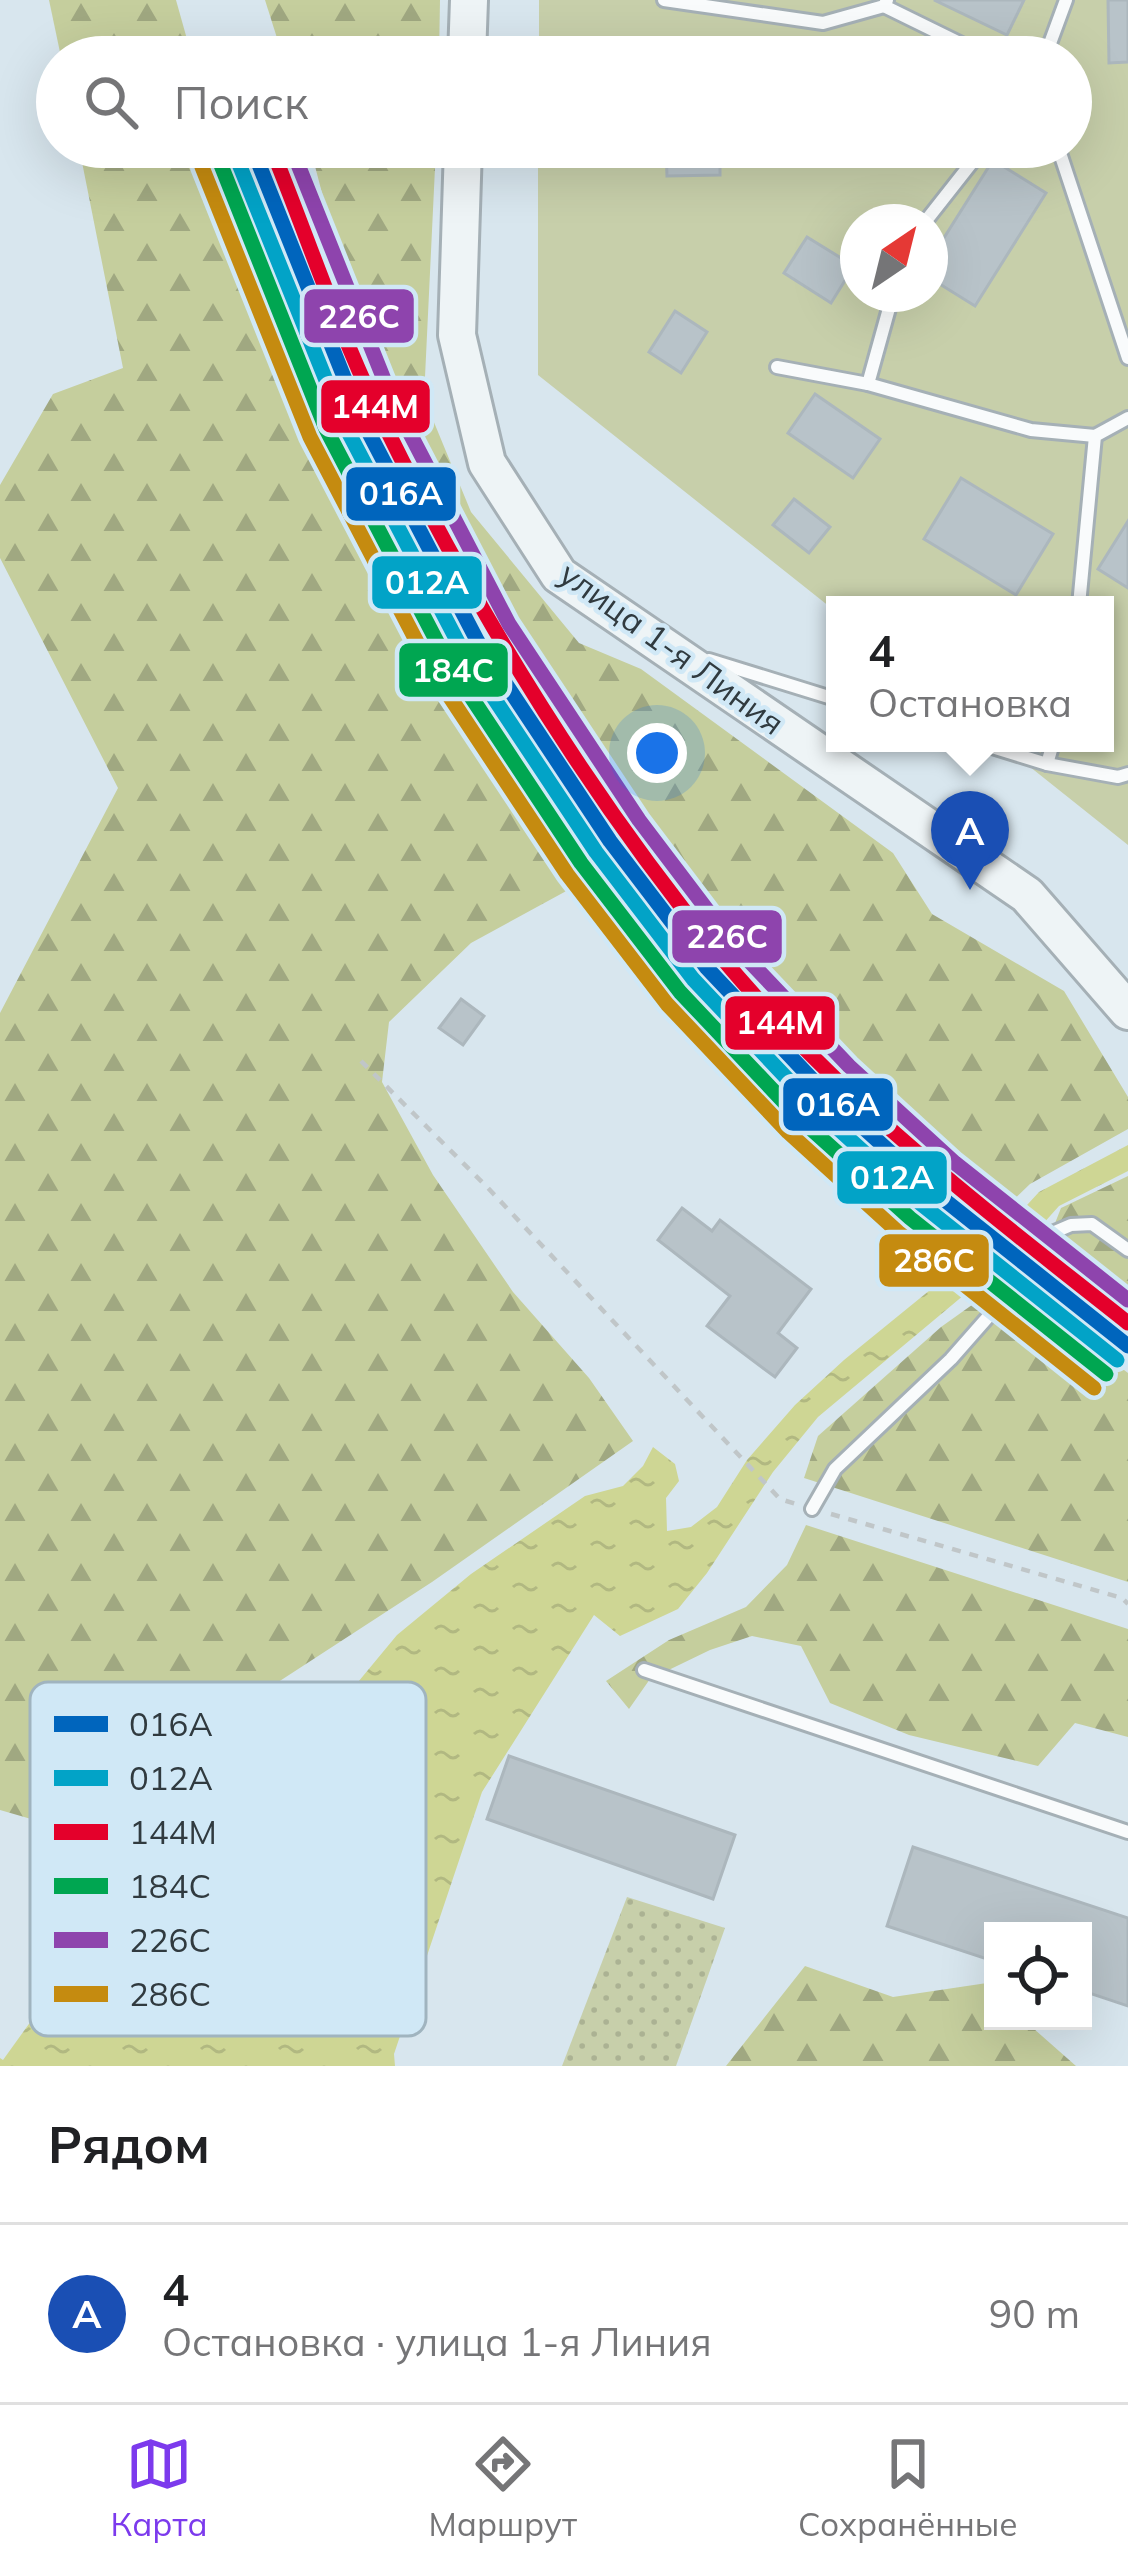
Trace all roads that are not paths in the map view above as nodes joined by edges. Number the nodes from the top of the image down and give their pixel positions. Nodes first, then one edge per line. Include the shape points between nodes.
1 (469, 0) edge
2 (664, 0) edge
3 (1066, 0) edge
4 (886, 3) edge
5 (467, 36) edge
6 (948, 36) edge
7 (1053, 36) edge
8 (463, 168) edge
9 (967, 168) edge
10 (1065, 168) edge
11 (939, 204) edge
12 (888, 312) edge
13 (1128, 358) edge
14 (777, 368) dead end
15 (868, 384) junction
16 (1128, 418) edge
17 (1095, 436) junction
18 (1080, 596) edge
19 (662, 645) junction
20 (826, 696) edge
21 (1008, 752) edge
22 (1050, 752) edge
23 (1047, 764) junction
24 (1128, 774) edge
25 (1128, 1011) edge
26 (1128, 1250) edge
27 (812, 1509) road end
28 (644, 1670) dead end
29 (1128, 1832) edge

1 - 5 street
2 - 4 lane via 823,23
3 - 7 lane
4 - 6 lane
8 - 19 street, улица 1-я Линия via 457,335 488,463 560,574
9 - 11 lane
10 - 13 lane
12 - 15 lane
14 - 15 lane
15 - 17 lane via 1031,430
16 - 17 lane
17 - 18 lane
19 - 20 lane
19 - 25 street, улица 1-я Линия via 1027,895
21 - 23 lane
22 - 23 lane
23 - 24 lane
26 - 27 lane via 1092,1224 1036,1240 1009,1270 1002,1300 835,1469
28 - 29 lane

